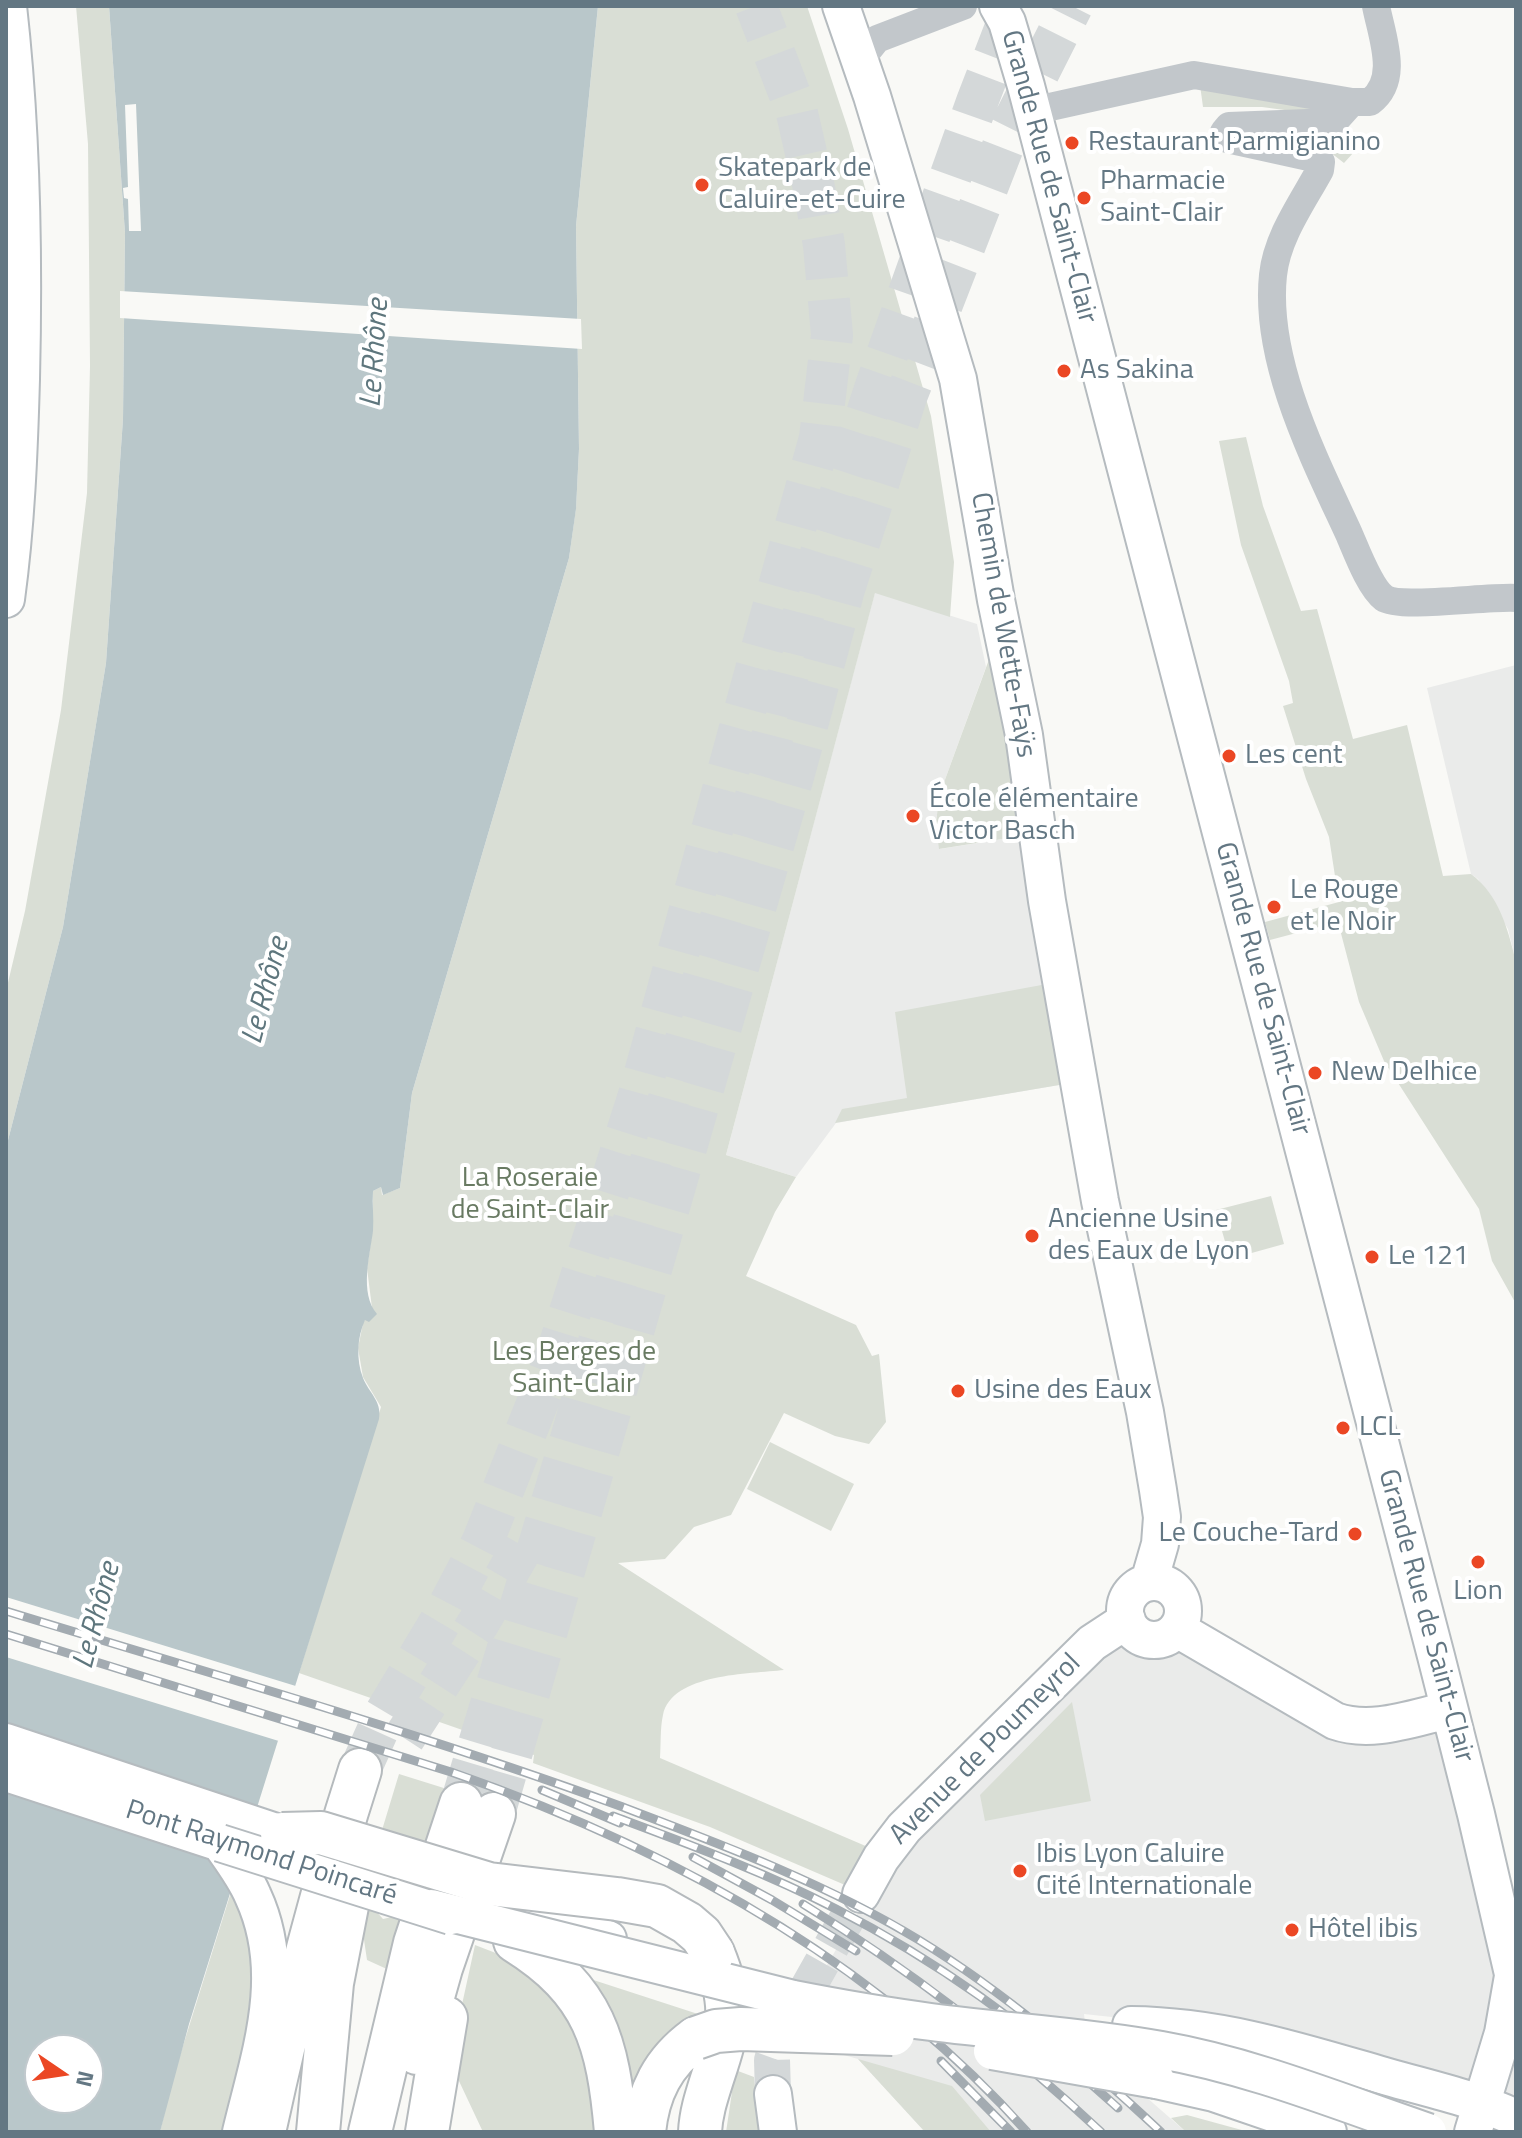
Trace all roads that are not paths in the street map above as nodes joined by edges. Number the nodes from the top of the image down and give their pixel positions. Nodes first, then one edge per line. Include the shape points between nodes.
1 (8, 6) edge
2 (909, 6) edge
3 (963, 6) edge
4 (998, 6) edge
5 (1376, 6) edge
6 (841, 8) edge
7 (863, 68) junction
8 (1352, 102) junction
9 (1032, 111) junction
10 (1516, 598) edge
11 (6, 599) edge
12 (1149, 1582) junction
13 (1127, 1620) junction
14 (1177, 1629) junction
15 (1449, 1710) junction
16 (6, 1742) edge
17 (6, 1773) edge
18 (282, 1834) junction
19 (220, 1843) junction
20 (861, 1894) tunnel mouth
21 (484, 1895) junction
22 (431, 1908) junction
23 (345, 1922) junction
24 (567, 1924) junction
25 (515, 1941) junction
26 (714, 1966) junction
27 (1515, 1981) edge
28 (332, 1983) junction
29 (893, 2034) junction
30 (441, 2045) junction
31 (706, 2054) junction
32 (773, 2094) tunnel mouth
33 (1477, 2118) edge
34 (1516, 2118) edge
35 (1299, 2125) edge
36 (241, 2132) edge
37 (264, 2132) edge
38 (292, 2132) edge
39 (305, 2132) edge
40 (318, 2132) edge
41 (342, 2132) edge
42 (370, 2132) edge
43 (399, 2132) edge
44 (434, 2132) edge
45 (451, 2132) edge
46 (616, 2132) edge
47 (644, 2132) edge
48 (700, 2132) edge
49 (713, 2132) edge
50 (778, 2132) edge
51 (1328, 2132) edge
52 (1428, 2132) edge

1 - 11 main road via 16,86 23,308
2 - 6 street via 871,22 854,20
3 - 7 street via 877,39 865,54
4 - 9 main road, Grande Rue de Saint-Clair
5 - 8 street via 1387,75 1384,88 1370,102
6 - 7 main road, Chemin de Wette-Faÿs
7 - 12 main road, Chemin de Wette-Faÿs via 958,379 1024,735 1047,901 1100,1201 1158,1490 1160,1544
8 - 9 street via 1194,75
8 - 10 street via 1334,122 1229,126 1224,132 1227,139 1321,162 1285,233 1273,275 1275,324 1297,410 1356,551 1385,599 1405,603
9 - 15 main road, Grande Rue de Saint-Clair
12 - 13 main road via 1127,1601
12 - 14 main road via 1168,1586 1181,1600
13 - 14 main road via 1145,1638 1163,1639
13 - 20 main road, Avenue de Poumeyrol via 1092,1643 904,1828
14 - 15 main road via 1348,1725 1369,1727
15 - 27 main road, Grande Rue de Saint-Clair
16 - 18 main road, Pont Raymond Poincaré
17 - 19 main road, Pont Raymond Poincaré
18 - 21 main road, Pont Raymond Poincaré
18 - 26 highway, bridge via 321,1833 489,1884 657,1906 701,1935
19 - 22 main road, Pont Raymond Poincaré, bridge
19 - 36 main road via 253,1895 271,1952 272,1991
21 - 24 main road, Pont Raymond Poincaré
21 - 30 highway
21 - 42 highway via 478,1809 415,1943
21 - 43 highway via 441,1968
22 - 25 main road, Pont Raymond Poincaré, bridge
22 - 26 main road, bridge
23 - 28 highway
23 - 37 highway via 374,1774 329,1866
23 - 41 highway via 350,2033
24 - 26 main road, bridge
24 - 33 main road via 795,1988 1068,2022 1167,2026 1267,2042
25 - 29 main road, Pont Raymond Poincaré, bridge via 710,1996
25 - 46 highway via 550,1964 592,2021 607,2059
26 - 31 highway via 727,1990 727,2032
26 - 52 main road, bridge via 837,2008 1200,2058
27 - 33 main road, Grande Rue de Saint-Clair
28 - 38 highway
28 - 39 highway
28 - 40 highway
29 - 31 highway, bridge via 716,2031
29 - 35 main road, Pont Raymond Poincaré, bridge via 1156,2080 1214,2093
30 - 44 highway
30 - 45 highway
31 - 47 highway via 678,2052 657,2078
31 - 48 highway
31 - 49 highway
32 - 50 main road
33 - 34 main road
35 - 51 main road, Pont Raymond Poincaré

